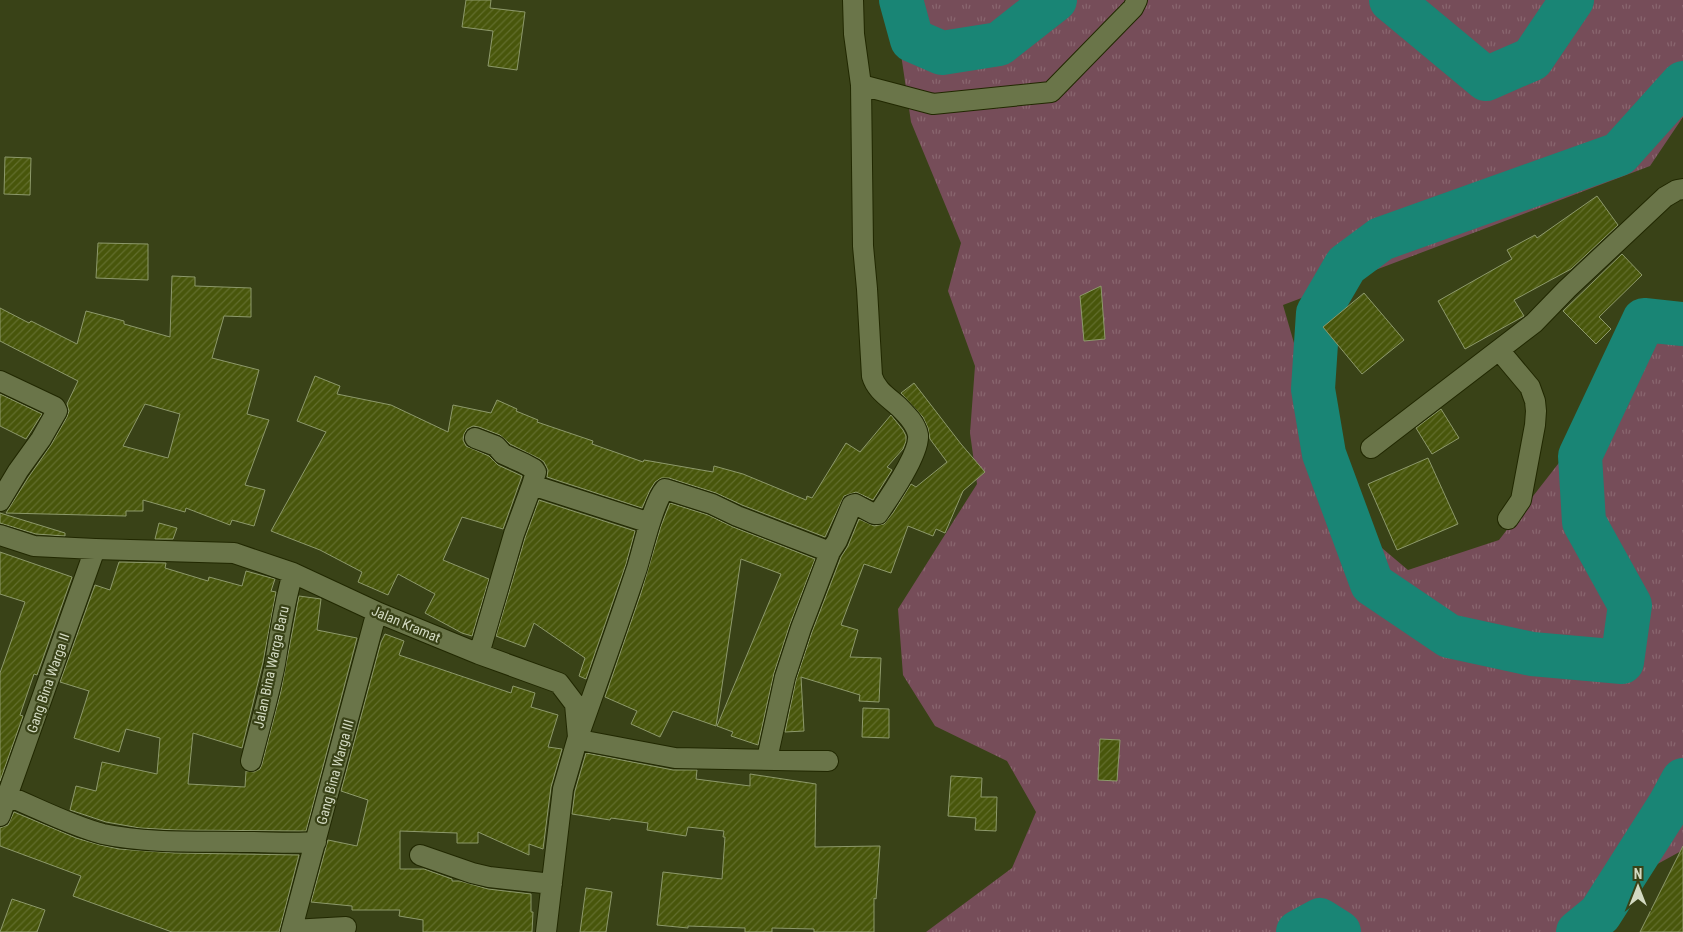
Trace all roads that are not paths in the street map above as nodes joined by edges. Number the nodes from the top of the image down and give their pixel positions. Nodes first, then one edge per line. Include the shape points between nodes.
1 (853, 0) edge
2 (1137, 0) edge
3 (861, 86) junction
4 (1683, 189) edge
5 (1499, 350) junction
6 (0, 381) edge
7 (475, 438) dead end
8 (1371, 448) dead end
9 (532, 486) junction
10 (0, 501) edge
11 (1508, 519) dead end
12 (650, 523) junction
13 (0, 535) edge
14 (95, 549) junction
15 (830, 552) junction
16 (293, 573) junction
17 (379, 613) junction
18 (479, 654) junction
19 (578, 737) junction
20 (767, 759) junction
21 (251, 760) dead end
22 (828, 761) dead end
23 (8, 796) junction
24 (0, 816) edge
25 (316, 842) junction
26 (420, 855) dead end
27 (552, 884) junction
28 (346, 927) dead end
29 (291, 931) edge
30 (546, 932) edge

1 - 3 street
2 - 3 street via 1133,8 1051,92 934,104
3 - 15 street via 863,246 872,376 876,386 914,424 918,442 902,477 878,514 852,505
4 - 5 street via 1665,197 1534,323
5 - 8 street
5 - 11 street via 1530,387 1536,411 1521,500
6 - 10 street via 55,407 56,413
7 - 9 street via 496,446 503,454 534,469 536,474
9 - 12 street
9 - 18 street via 514,534
12 - 15 street via 663,491 668,489
12 - 19 street
13 - 14 street, Jalan Kramat via 34,546
14 - 16 street, Jalan Kramat via 234,553
14 - 23 street, Gang Bina Warga II
15 - 20 street via 785,677
16 - 17 street, Jalan Kramat
16 - 21 street, Jalan Bina Warga Baru via 275,665
17 - 18 street, Jalan Kramat
17 - 25 street, Gang Bina Warga III
18 - 19 street, Jalan Kramat via 559,683 575,704
19 - 20 street via 675,758
19 - 27 street, Jalan Kramat via 563,789
20 - 22 street
23 - 24 street, Gang Bina Warga II
23 - 25 street via 80,826 112,835 175,842
25 - 29 street, Gang Bina Warga III
26 - 27 street via 489,877
27 - 30 street, Jalan Kramat
28 - 29 street

